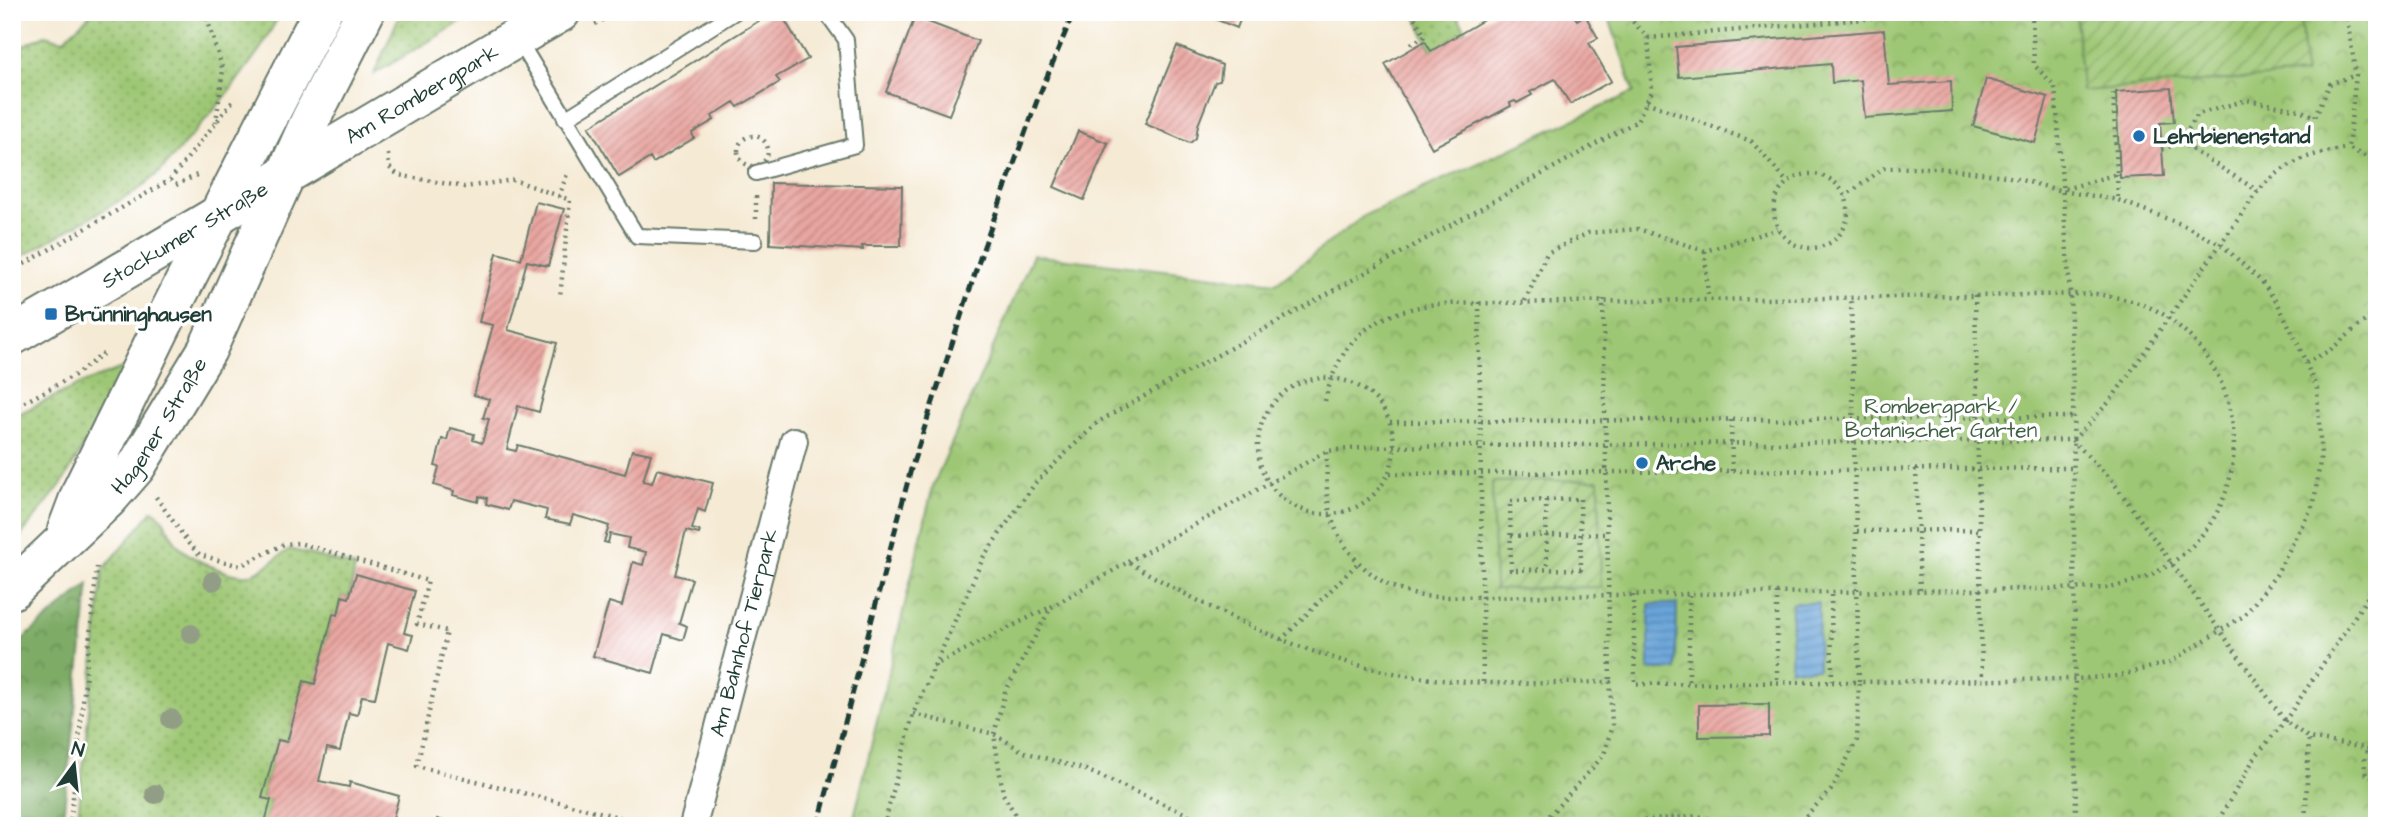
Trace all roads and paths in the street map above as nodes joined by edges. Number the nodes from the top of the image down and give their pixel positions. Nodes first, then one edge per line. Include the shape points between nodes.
1 (205, 12) edge
2 (322, 12) edge
3 (365, 12) edge
4 (561, 12) edge
5 (735, 12) edge
6 (826, 12) edge
7 (1411, 12) edge
8 (1624, 12) edge
9 (1941, 12) edge
10 (2032, 12) edge
11 (2346, 12) edge
12 (1871, 15) edge
13 (517, 37) junction
14 (1648, 38) junction
15 (1411, 44) dead end
16 (2356, 75) junction
17 (239, 93) dead end
18 (2113, 93) dead end
19 (1646, 102) junction
20 (565, 119) junction
21 (216, 123) junction
22 (2180, 142) junction
23 (2348, 148) junction
24 (2162, 150) dead end
25 (388, 153) dead end
26 (2377, 162) edge
27 (757, 169) joint
28 (2117, 174) junction
29 (283, 178) junction
30 (170, 180) junction
31 (1787, 182) junction
32 (176, 185) dead end
33 (2062, 191) junction
34 (2258, 191) junction
35 (1845, 196) junction
36 (2118, 200) junction
37 (218, 217) junction
38 (1778, 229) junction
39 (755, 241) joint
40 (2222, 246) junction
41 (1705, 251) junction
42 (12, 271) edge
43 (2070, 293) junction
44 (1975, 295) junction
45 (1851, 296) junction
46 (560, 297) dead end
47 (1708, 298) junction
48 (1603, 299) junction
49 (1525, 301) junction
50 (1479, 302) junction
51 (2377, 311) edge
52 (2170, 318) junction
53 (12, 336) edge
54 (113, 347) dead end
55 (2306, 363) junction
56 (1331, 377) junction
57 (1325, 401) dead end
58 (12, 409) edge
59 (2072, 417) junction
60 (1977, 418) junction
61 (1854, 419) junction
62 (1731, 420) junction
63 (1605, 421) junction
64 (1391, 422) junction
65 (1480, 422) junction
66 (2072, 440) junction
67 (794, 441) dead end
68 (1978, 441) junction
69 (1854, 443) junction
70 (1732, 444) junction
71 (1606, 445) junction
72 (1481, 446) junction
73 (1395, 447) junction
74 (1327, 451) junction
75 (2073, 468) junction
76 (1916, 469) junction
77 (1978, 469) junction
78 (1855, 470) junction
79 (1732, 471) junction
80 (1607, 472) junction
81 (1390, 474) junction
82 (1481, 474) junction
83 (1269, 485) junction
84 (155, 494) dead end
85 (1546, 500) junction
86 (1331, 515) junction
87 (1979, 530) junction
88 (1857, 531) junction
89 (1918, 531) junction
90 (1608, 534) junction
91 (1547, 535) junction
92 (1581, 535) junction
93 (1511, 536) junction
94 (62, 541) junction
95 (1128, 562) junction
96 (1359, 562) junction
97 (2172, 563) junction
98 (97, 568) dead end
99 (1547, 570) junction
100 (2377, 583) edge
101 (12, 590) edge
102 (2074, 590) junction
103 (1980, 591) junction
104 (1858, 592) junction
105 (1920, 592) junction
106 (1777, 593) junction
107 (1831, 593) junction
108 (1609, 595) junction
109 (1633, 595) junction
110 (1689, 595) junction
111 (1483, 597) junction
112 (1051, 607) junction
113 (2220, 631) junction
114 (1281, 640) junction
115 (933, 667) junction
116 (2075, 678) junction
117 (1982, 680) junction
118 (1610, 682) junction
119 (1832, 682) junction
120 (1858, 682) junction
121 (1777, 683) junction
122 (1483, 684) junction
123 (1689, 684) junction
124 (913, 714) junction
125 (2285, 721) junction
126 (2377, 733) edge
127 (995, 734) junction
128 (2308, 737) junction
129 (2367, 748) junction
130 (2377, 750) edge
131 (2377, 780) edge
132 (70, 826) edge
133 (654, 826) edge
134 (693, 826) edge
135 (884, 826) edge
136 (1022, 826) edge
137 (1214, 826) edge
138 (1540, 826) edge
139 (1581, 826) edge
140 (1743, 826) edge
141 (1796, 826) edge
142 (2076, 826) edge
143 (2215, 826) edge
144 (2305, 826) edge

1 - 21 path via 223,70
2 - 37 main road, Hagener Straße
3 - 29 main road, Hagener Straße
4 - 13 main road, Am Rombergpark
5 - 20 lane
6 - 27 lane via 846,40 855,145
7 - 15 path via 1425,36
8 - 14 path
9 - 12 path
10 - 33 path via 2034,65 2055,86
11 - 16 path
12 - 14 path
13 - 20 lane
13 - 29 main road, Am Rombergpark
14 - 19 path via 1652,91
16 - 22 path via 2330,84 2315,117 2247,100 2198,114
16 - 23 path
17 - 21 path
18 - 28 path
19 - 31 path via 1751,141
19 - 115 path via 1637,121 1098,422 1036,482 984,556
20 - 39 lane via 636,236
21 - 30 path
22 - 24 path
22 - 34 path
23 - 26 path
23 - 34 path via 2301,158 2278,170
25 - 46 path via 388,167 398,174 464,187 514,180 570,200
27 - 39 path
28 - 33 path
28 - 36 path
29 - 37 main road, Stockumer Straße
29 - 94 main road, Hagener Straße via 207,350 136,467
30 - 32 path
30 - 42 path
31 - 35 path via 1810,173 1823,175 1835,181
31 - 38 path via 1774,204
33 - 35 path via 2006,176 1938,168 1884,169
33 - 36 path
33 - 43 path
34 - 40 path
35 - 38 path via 1846,225 1831,243 1807,248 1785,239
36 - 40 path
37 - 53 main road, Stockumer Straße
37 - 94 main road, Hagener Straße via 82,490
38 - 41 path
40 - 52 path
40 - 55 path via 2262,282 2278,304
41 - 47 path
41 - 49 path via 1638,229 1588,233 1547,253
43 - 44 path
43 - 52 path via 2124,298
43 - 59 path
44 - 45 path
44 - 60 path
45 - 47 path
45 - 61 path
47 - 48 path
48 - 49 path
48 - 63 path
49 - 50 path
50 - 56 path via 1401,309 1370,325 1346,348
50 - 65 path
51 - 55 path via 2330,350
52 - 66 path via 2110,401
52 - 97 path via 2213,363 2233,416 2235,444 2233,471 2218,511 2194,545
54 - 58 path via 75,375
55 - 113 path via 2317,389 2321,455 2314,503 2276,575 2245,615
56 - 57 path
56 - 64 path via 1356,385 1377,400
56 - 83 path via 1305,381 1283,393 1266,412 1258,436 1258,461
59 - 60 path
59 - 66 path
60 - 61 path
60 - 68 path
61 - 62 path
61 - 69 path
62 - 63 path
62 - 70 path
63 - 65 path
63 - 71 path
64 - 65 path
64 - 73 path
65 - 72 path
66 - 68 path
66 - 75 path
66 - 97 path via 2111,479
67 - 134 street, Am Bahnhof Tierpark
68 - 69 path
68 - 77 path
69 - 70 path
69 - 78 path
70 - 71 path
70 - 79 path
71 - 72 path
71 - 80 path
72 - 73 path
72 - 82 path
73 - 74 path
73 - 81 path
74 - 83 path
74 - 86 path
75 - 77 path
75 - 102 path
76 - 77 path
76 - 78 path
76 - 89 path
77 - 87 path
78 - 79 path
78 - 88 path
79 - 80 path
80 - 82 path
80 - 90 path
81 - 82 path
81 - 86 path via 1378,492 1357,508
82 - 111 path
83 - 86 path via 1285,502 1307,513
83 - 95 path
84 - 133 path via 200,555 240,566 284,544 299,543 428,581 417,624 447,631 417,766
85 - 91 path
85 - 92 path via 1580,499
85 - 93 path via 1510,501
86 - 96 path via 1339,536
87 - 89 path
87 - 103 path
88 - 89 path
88 - 104 path
89 - 105 path
90 - 92 path
90 - 108 path
91 - 92 path
91 - 93 path
91 - 99 path
92 - 99 path via 1581,569
93 - 99 path via 1511,570
94 - 101 main road, Hagener Straße
95 - 112 path
95 - 114 path via 1208,608
96 - 111 path via 1401,591
96 - 114 path
97 - 102 path via 2132,582
97 - 113 path
98 - 132 path
100 - 125 path
102 - 103 path
102 - 116 path
103 - 105 path
103 - 117 path
104 - 105 path
104 - 107 path
104 - 120 path
106 - 107 path
106 - 110 path
106 - 121 path
107 - 119 path
108 - 109 path
108 - 111 path
108 - 118 path
109 - 110 path
109 - 123 path via 1634,684
110 - 123 path
111 - 122 path
112 - 115 path
112 - 127 path via 1004,692
113 - 116 path via 2170,662 2118,676
113 - 125 path
114 - 122 path via 1348,662 1422,678
115 - 124 path
116 - 117 path
116 - 142 path
117 - 120 path
118 - 122 path
118 - 138 path via 1612,725 1604,755
119 - 120 path
119 - 121 path
120 - 141 path via 1857,740 1831,790
121 - 123 path
124 - 127 path
124 - 135 path
125 - 128 path
125 - 143 path via 2255,757
126 - 129 path
127 - 136 path via 1003,794
127 - 137 path via 1024,752 1086,770
128 - 129 path
128 - 144 path
129 - 130 path
129 - 131 path via 2365,774
139 - 140 path via 1697,816

